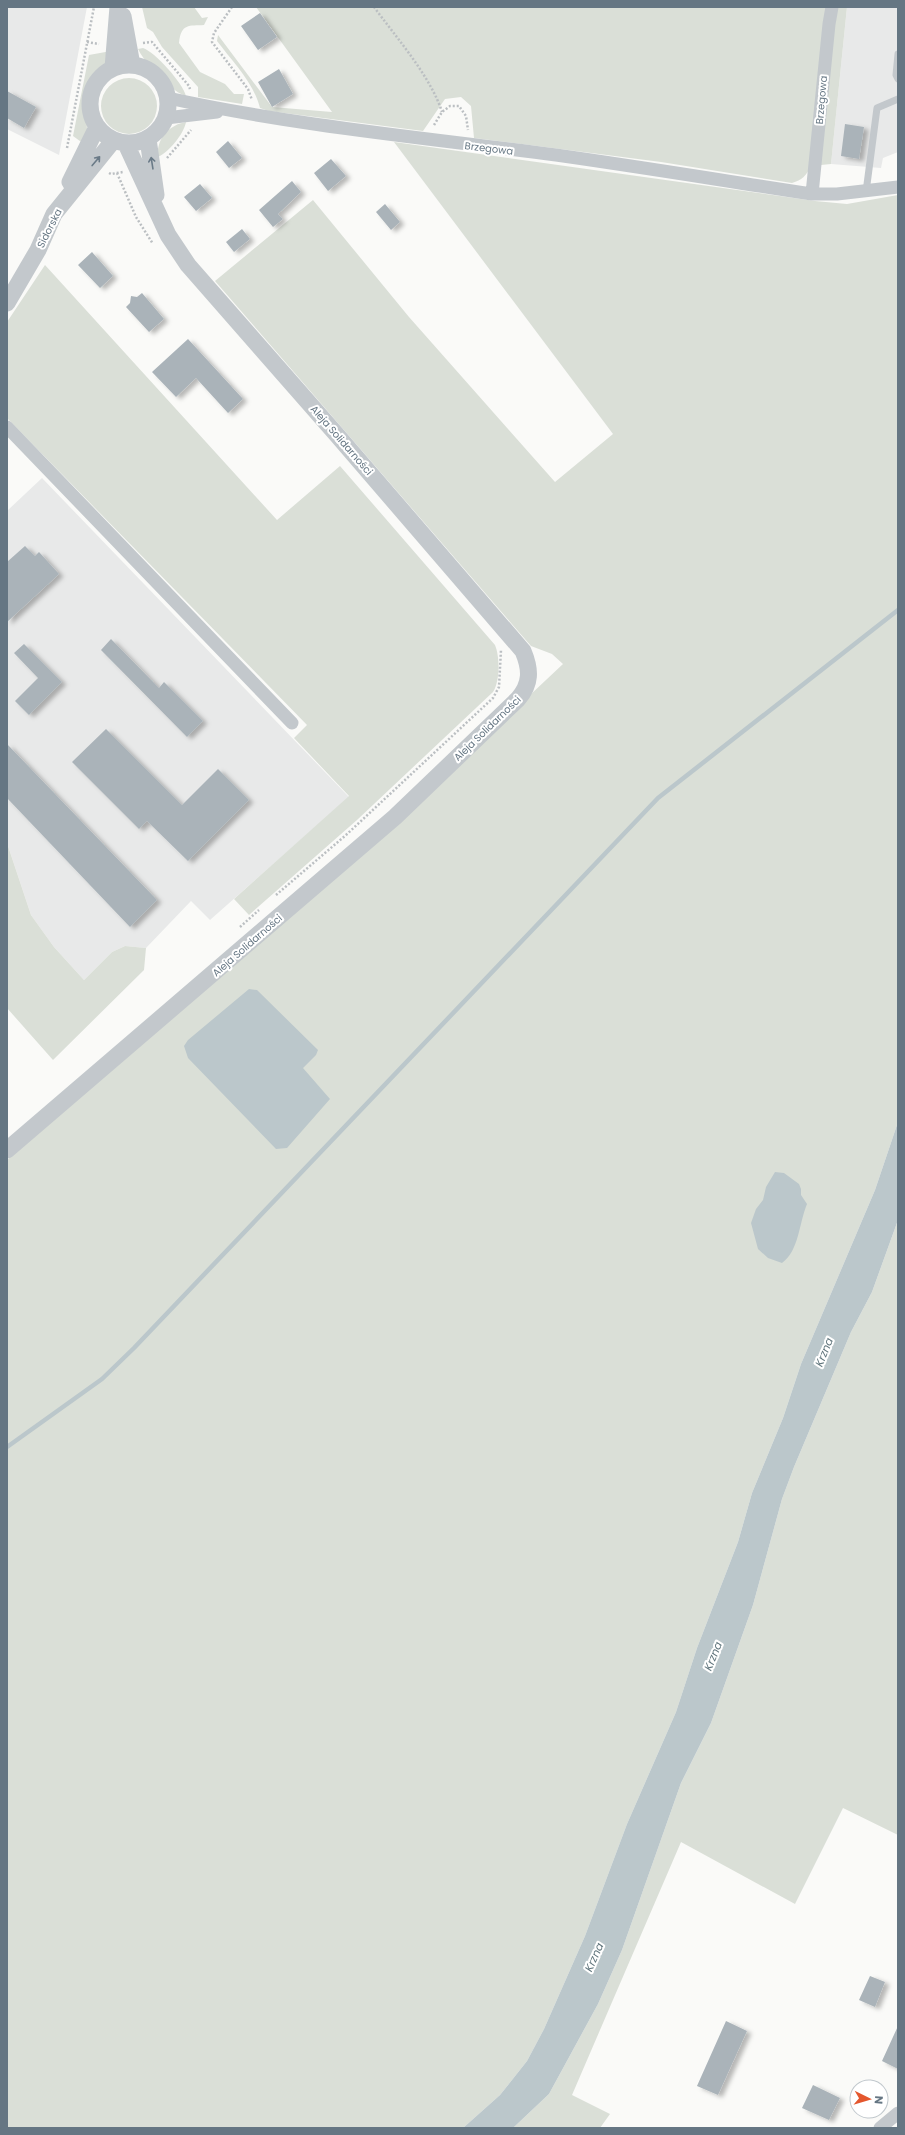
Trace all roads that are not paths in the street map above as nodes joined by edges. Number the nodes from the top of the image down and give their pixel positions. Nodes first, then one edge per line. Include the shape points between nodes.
1 (118, 7) edge
2 (122, 7) edge
3 (832, 7) edge
4 (898, 54) edge
5 (132, 65) junction
6 (113, 68) junction
7 (898, 79) edge
8 (168, 98) junction
9 (898, 99) edge
10 (227, 111) junction
11 (166, 118) junction
12 (98, 127) junction
13 (148, 139) junction
14 (120, 142) junction
15 (898, 187) edge
16 (866, 192) junction
17 (812, 194) junction
18 (54, 214) junction
19 (159, 214) junction
20 (7, 303) edge
21 (7, 427) edge
22 (292, 723) dead end
23 (7, 1150) edge
24 (898, 2113) edge
25 (880, 2128) edge

1 - 6 street
2 - 5 street
3 - 17 street, Brzegowa via 828,24
4 - 7 lane
5 - 6 street
5 - 8 street via 145,68 156,75 164,85
6 - 12 street via 97,81 92,90 90,110 92,120
8 - 10 street, Brzegowa
8 - 11 street
9 - 16 lane via 877,108
10 - 11 street
10 - 17 street, Brzegowa via 470,146 555,155
11 - 13 street via 156,134
12 - 14 street via 101,132
12 - 18 street
13 - 14 street via 138,143
19 -> 13 street
18 -> 14 street, Sidorska
14 - 19 street
15 - 16 street, Brzegowa
16 - 17 street, Brzegowa
18 - 20 street, Sidorska via 38,250
19 - 23 street, Aleja Solidarności via 168,235 188,266 338,434 523,652 527,661 529,682 518,699 395,817
21 - 22 street
24 - 25 street

